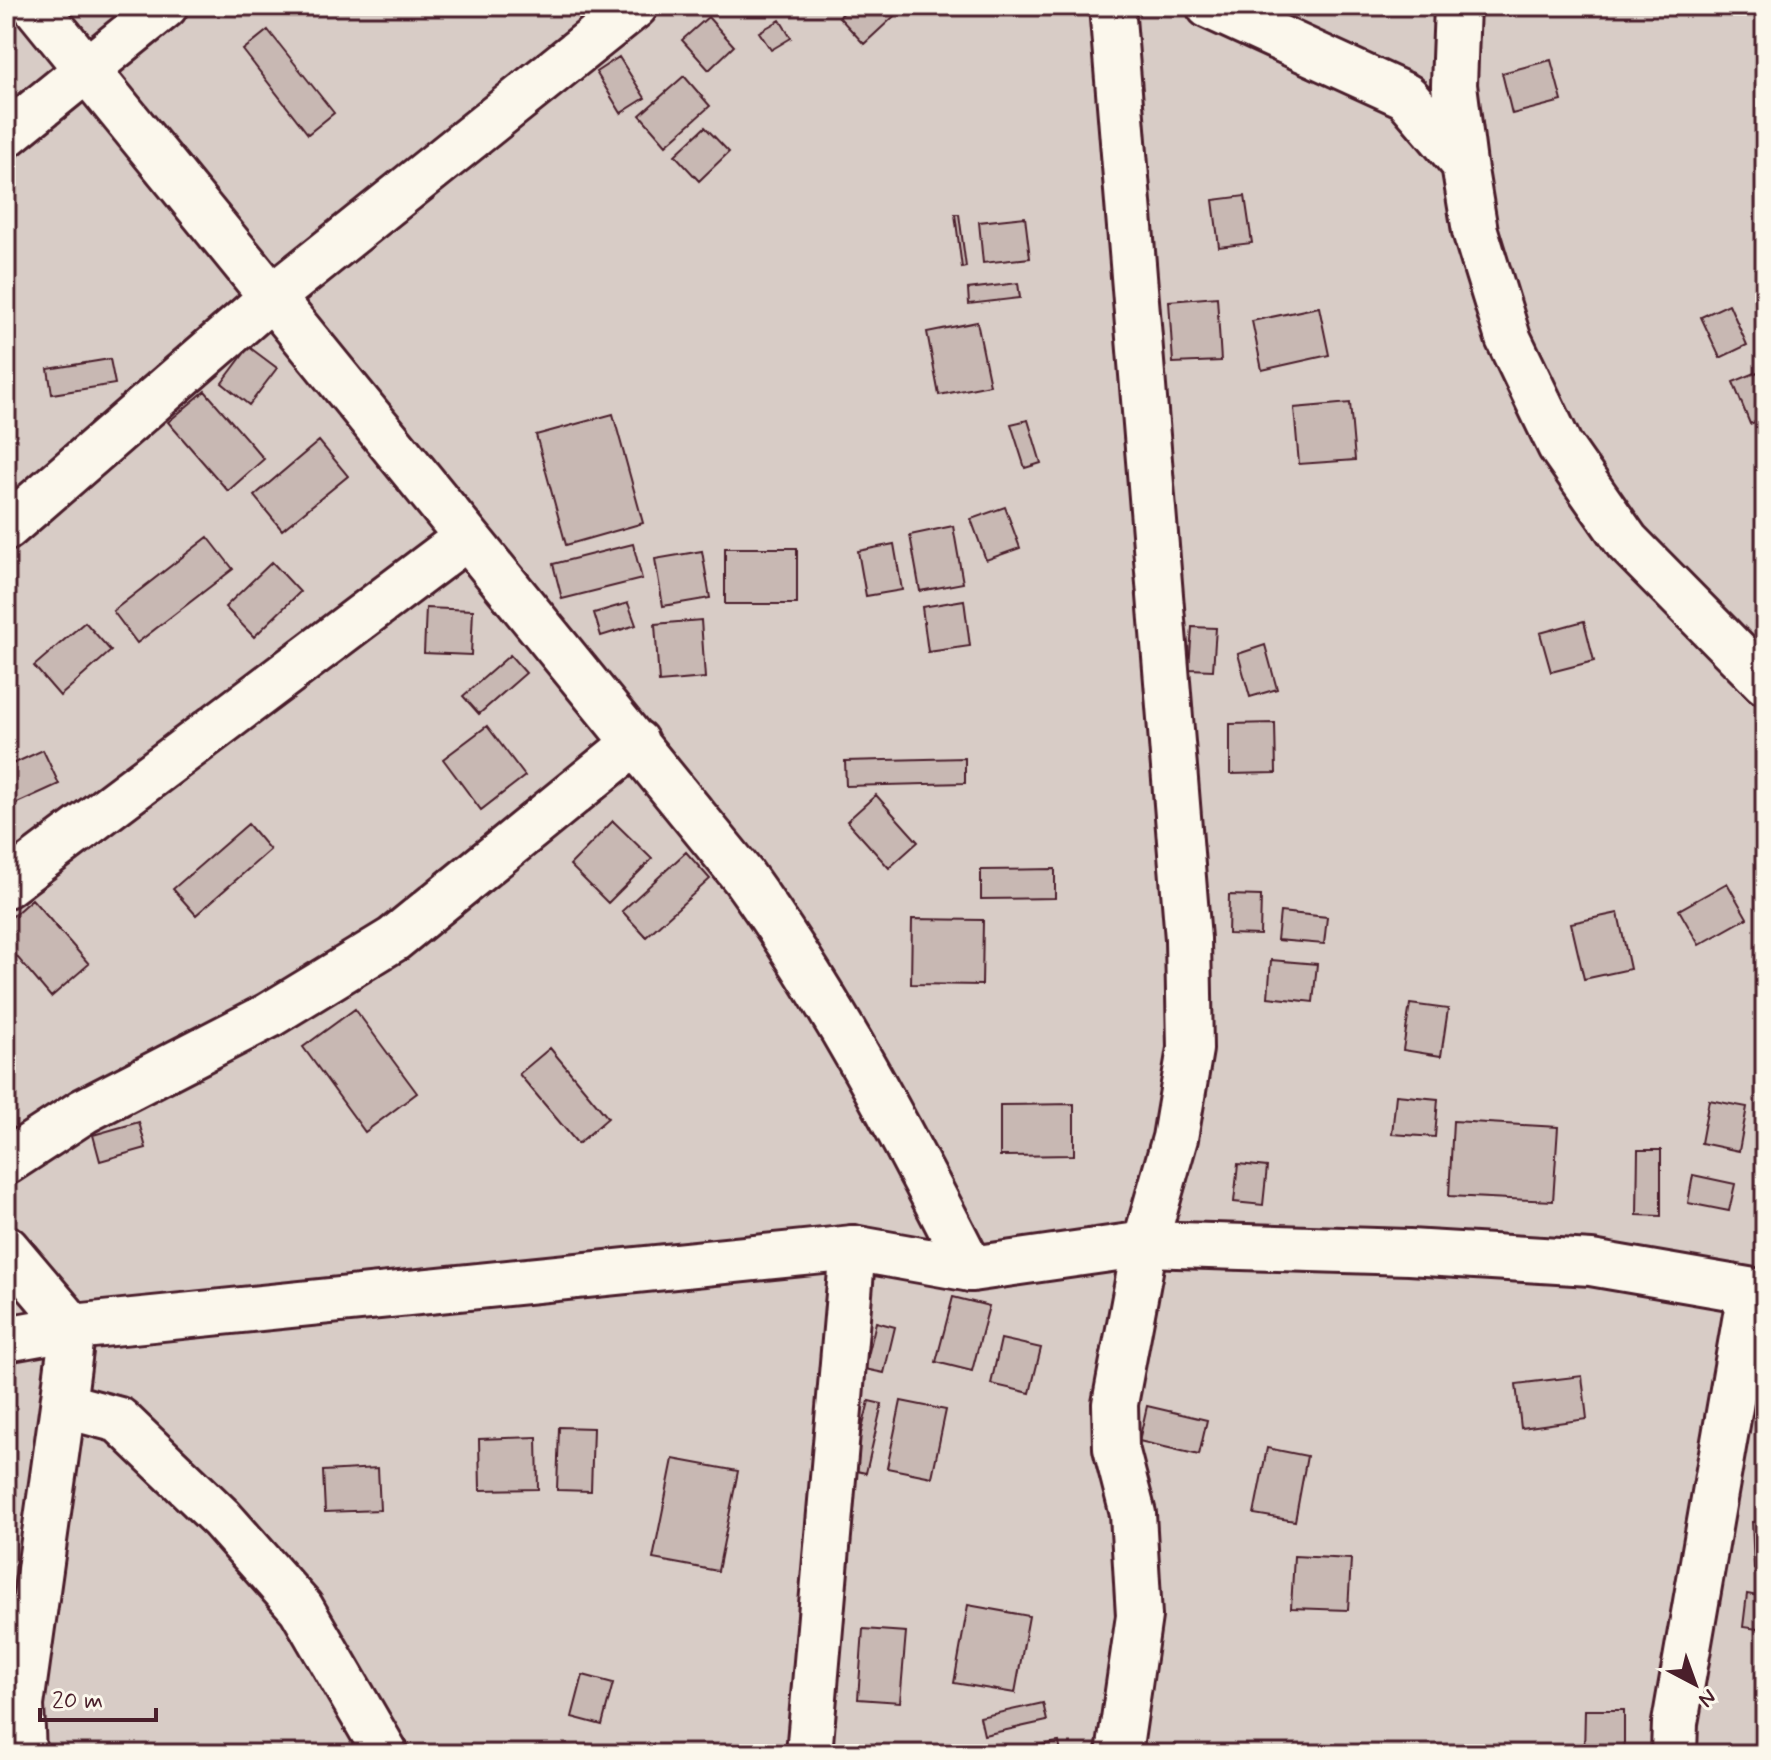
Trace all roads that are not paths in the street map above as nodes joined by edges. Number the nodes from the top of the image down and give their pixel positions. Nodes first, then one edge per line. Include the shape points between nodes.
1 (35, 6) edge
2 (165, 6) edge
3 (635, 6) edge
4 (1112, 6) edge
5 (1209, 6) edge
6 (1457, 6) edge
7 (85, 69) junction
8 (6, 135) edge
9 (1464, 164) junction
10 (272, 297) junction
11 (6, 528) edge
12 (466, 538) junction
13 (1765, 682) edge
14 (636, 742) junction
15 (6, 885) edge
16 (6, 1162) edge
17 (1145, 1244) junction
18 (6, 1248) edge
19 (853, 1248) junction
20 (971, 1269) junction
21 (1757, 1293) edge
22 (73, 1327) junction
23 (6, 1339) edge
24 (63, 1405) junction
25 (23, 1754) edge
26 (386, 1754) edge
27 (809, 1754) edge
28 (1119, 1754) edge
29 (1674, 1754) edge

1 - 7 street
2 - 7 street
3 - 10 street
4 - 17 street via 1188,939 1190,1049 1175,1138
5 - 9 street via 1406,96
6 - 9 street via 1454,85
7 - 8 street
7 - 10 street
9 - 13 street via 1475,231 1508,338 1560,446 1627,542
10 - 11 street
10 - 12 street
12 - 14 street
12 - 15 street
14 - 16 street via 394,939 268,1016 84,1111
14 - 20 street via 801,956 854,1045
17 - 20 street
17 - 21 street via 1591,1263
17 - 28 street via 1115,1404 1116,1448 1133,1514 1139,1616
18 - 22 street
19 - 20 street
19 - 22 street
19 - 27 street
21 - 29 street via 1675,1723
22 - 23 street
22 - 24 street
24 - 25 street via 21,1705
24 - 26 street via 119,1420 221,1518 301,1608

